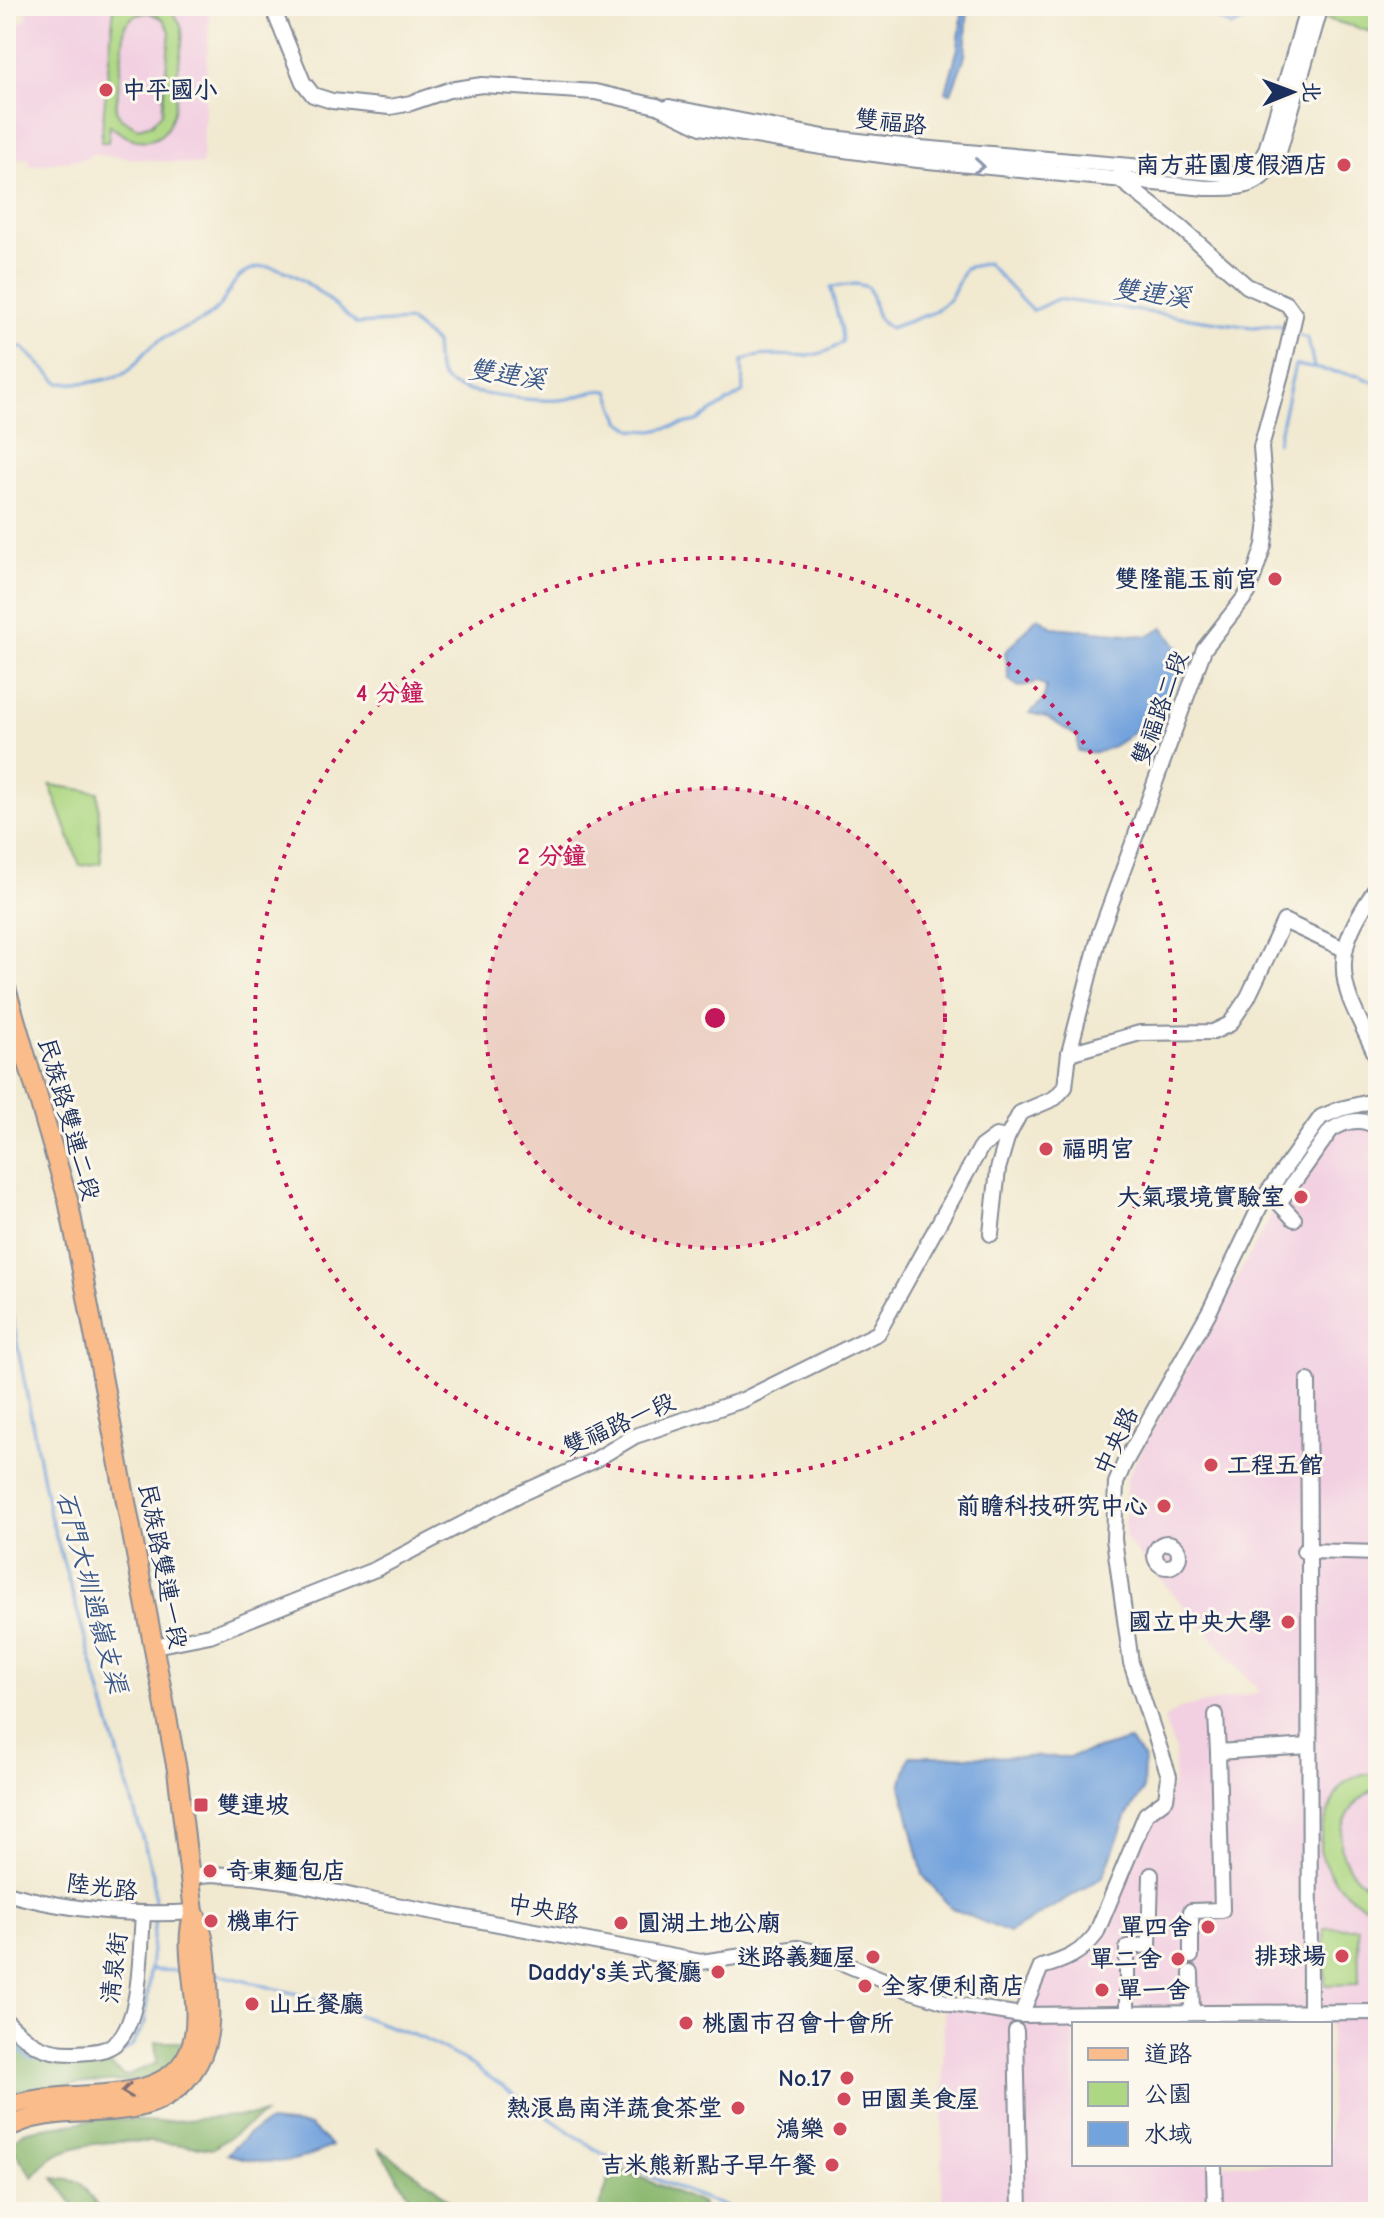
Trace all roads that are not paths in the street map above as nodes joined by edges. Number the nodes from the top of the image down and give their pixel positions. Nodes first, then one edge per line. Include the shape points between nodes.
1 (272, 6) edge
2 (1308, 6) edge
3 (1321, 6) edge
4 (1120, 173) junction
5 (1378, 885) edge
6 (1344, 949) junction
7 (6, 988) edge
8 (1069, 1053) junction
9 (1378, 1061) edge
10 (1378, 1100) edge
11 (1378, 1128) edge
12 (1007, 1138) junction
13 (1294, 1219) dead end
14 (991, 1234) dead end
15 (81, 1265) joint
16 (1308, 1381) dead end
17 (1306, 1551) junction
18 (1378, 1553) edge
19 (154, 1646) junction
20 (1216, 1715) dead end
21 (1309, 1746) junction
22 (1218, 1752) junction
23 (1151, 1875) dead end
24 (191, 1876) junction
25 (6, 1893) edge
26 (194, 1912) junction
27 (143, 1915) junction
28 (1191, 1956) dead end
29 (1191, 1973) dead end
30 (1310, 2012) junction
31 (1378, 2012) edge
32 (1127, 2013) junction
33 (1192, 2013) junction
34 (1021, 2015) junction
35 (1211, 2019) edge
36 (6, 2021) edge
37 (1016, 2031) dead end
38 (6, 2108) edge
39 (6, 2129) edge
40 (1214, 2166) edge
41 (1020, 2212) edge
42 (1215, 2212) edge

1 - 4 street via 303,82 313,95 332,101 390,107 482,85 595,92 657,106 701,127 806,145 918,160
2 - 4 street via 1259,163 1226,176
3 - 4 street via 1277,159 1268,173 1235,188 1206,188
4 - 8 street, 雙福路二段 via 1247,286 1287,304 1295,315 1261,447 1264,545 1248,593 1204,649 1100,933
5 - 6 street
6 - 8 street via 1284,921 1230,1024 1213,1032 1140,1033
6 - 9 street via 1342,972 1350,1000
7 - 15 main road, 民族路雙連二段 via 68,1200
8 - 12 street, 雙福路二段 via 1065,1087 1055,1098 1020,1113
10 - 34 street, 中央路 via 1321,1117 1265,1196 1116,1483 1114,1539 1131,1663 1169,1776 1166,1799 1146,1814 1088,1946 1041,1967
11 - 13 street via 1356,1121 1331,1130 1279,1203
12 - 14 street, 雙福路二段
12 - 19 street, 雙福路一段 via 996,1136 981,1147 878,1333 743,1400 635,1436 376,1569 210,1635
15 - 19 main road, 民族路雙連一段
16 - 17 street
17 - 18 street
17 - 21 street
19 - 24 main road, 民族路雙連一段
20 - 22 street
21 - 22 street
21 - 30 street
22 - 28 street via 1222,1910 1191,1911
23 - 32 street via 1149,1945 1127,1947
24 - 26 main road, 民族路雙連一段
24 - 34 street, 中央路 via 285,1881 701,1962 798,1948 952,2004
25 - 27 street, 陸光路
26 - 27 street, 陸光路
26 -> 38 main road via 188,1930 194,2036 172,2073 145,2089 27,2099
26 - 39 main road via 202,1928 210,2017 197,2067 151,2105 42,2116
27 - 36 street, 清泉街 via 135,1997 129,2026 117,2043 99,2052 68,2053 31,2045
29 - 33 street
30 - 31 street, 中央路
30 - 35 street, 中央路
32 - 33 street, 中央路
32 - 34 street, 中央路
33 - 35 street, 中央路
37 - 41 street
40 - 42 street

